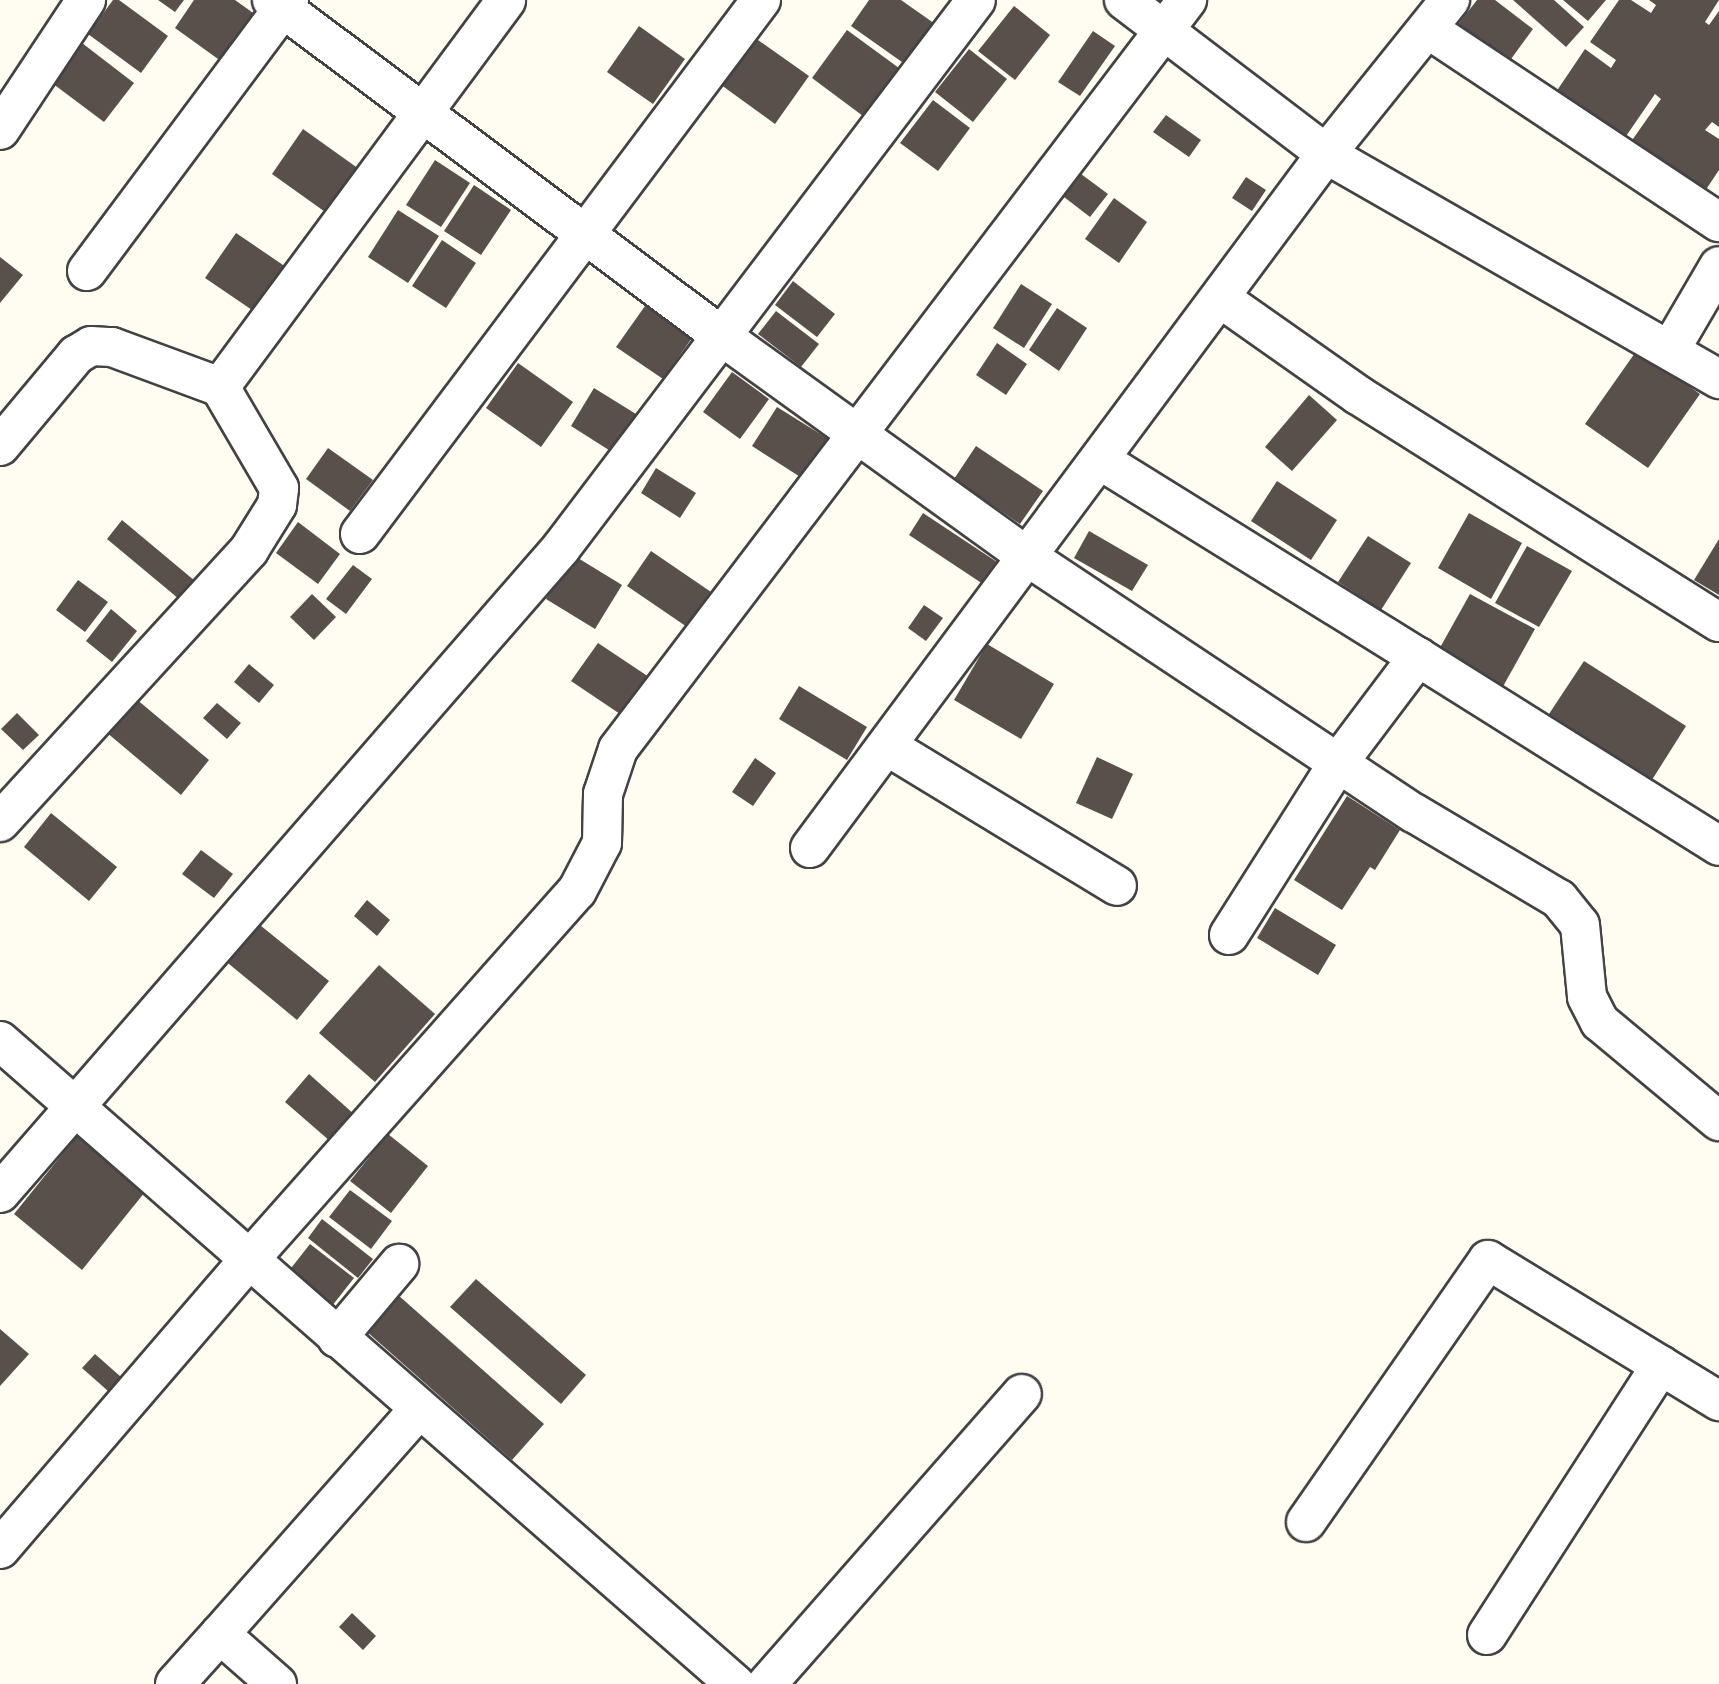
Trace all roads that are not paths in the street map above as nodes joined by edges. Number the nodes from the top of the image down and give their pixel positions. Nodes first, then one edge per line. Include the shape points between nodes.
1 (86, 0) edge
2 (506, 0) edge
3 (761, 0) edge
4 (976, 0) edge
5 (1124, 0) edge
6 (1187, 0) edge
7 (281, 3) edge
8 (1439, 15) edge
9 (1164, 30) junction
10 (423, 113) junction
11 (0, 130) edge
12 (1326, 154) junction
13 (1719, 222) edge
14 (583, 232) junction
15 (1719, 266) edge
16 (87, 271) dead end
17 (1220, 298) junction
18 (720, 335) junction
19 (1670, 350) junction
20 (1719, 379) edge
21 (220, 387) junction
22 (860, 434) junction
23 (0, 446) edge
24 (1100, 460) junction
25 (360, 534) dead end
26 (1028, 557) junction
27 (1719, 622) edge
28 (1418, 657) junction
29 (887, 746) junction
30 (1338, 763) junction
31 (0, 822) edge
32 (1719, 846) edge
33 (810, 848) dead end
34 (1117, 886) dead end
35 (1229, 935) dead end
36 (0, 1041) edge
37 (76, 1107) junction
38 (1719, 1121) edge
39 (0, 1193) edge
40 (249, 1260) junction
41 (399, 1264) dead end
42 (337, 1338) junction
43 (1661, 1365) junction
44 (1022, 1394) dead end
45 (1719, 1401) edge
46 (419, 1409) junction
47 (1306, 1522) dead end
48 (0, 1549) edge
49 (220, 1634) junction
50 (1487, 1635) dead end
51 (175, 1684) edge
52 (277, 1684) edge
53 (735, 1684) edge
54 (767, 1684) edge

1 - 11 street
2 - 10 street
3 - 14 street
4 - 18 street
5 - 9 street
6 - 9 street
7 - 10 street
7 - 16 street
8 - 12 street
8 - 13 street
9 - 12 street
9 - 22 street
10 - 14 street
10 - 21 street
12 - 17 street
12 - 19 street
14 - 18 street
14 - 25 street
15 - 19 street
17 - 24 street
17 - 27 street via 1358,395
18 - 22 street
18 - 37 street via 561,548
19 - 20 street
21 - 23 street via 112,347 91,346 76,355
21 - 31 street via 279,488 277,505 249,550
22 - 26 street
22 - 40 street via 618,749 603,794 602,843 577,891
24 - 26 street
24 - 28 street
26 - 29 street
26 - 30 street
28 - 30 street
28 - 32 street
29 - 33 street
29 - 34 street
30 - 35 street
30 - 38 street via 1559,899 1580,925 1587,997 1600,1022
36 - 37 street
37 - 39 street
37 - 40 street
40 - 42 street
40 - 48 street
41 - 42 street
42 - 46 street
43 - 45 street
43 - 47 street via 1488,1260
43 - 50 street
44 - 54 street
46 - 49 street
46 - 53 street
49 - 51 street
49 - 52 street

